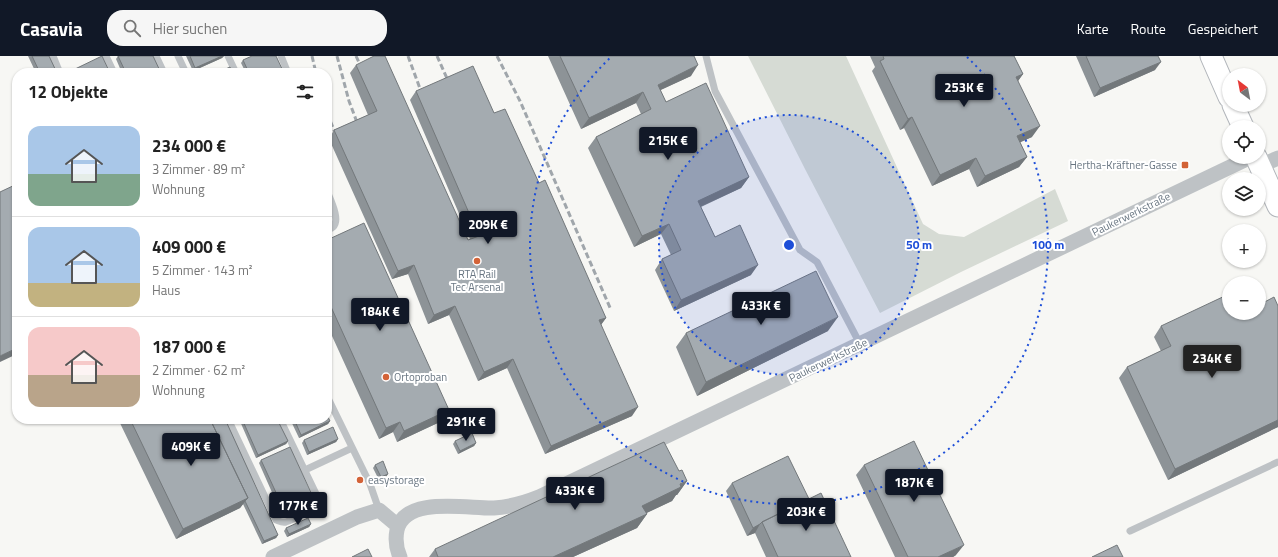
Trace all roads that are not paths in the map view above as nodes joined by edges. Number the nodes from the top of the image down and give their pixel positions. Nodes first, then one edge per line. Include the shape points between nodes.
1 (53, 56) edge
2 (106, 56) edge
3 (156, 56) edge
4 (178, 56) edge
5 (228, 56) edge
6 (281, 56) edge
7 (706, 56) edge
8 (1211, 56) edge
9 (58, 68) edge
10 (112, 68) edge
11 (162, 68) edge
12 (184, 68) edge
13 (234, 68) edge
14 (286, 68) edge
15 (1222, 81) edge
16 (1252, 164) edge
17 (1262, 164) edge
18 (332, 204) edge
19 (1278, 206) edge
20 (332, 228) edge
21 (860, 344) junction
22 (332, 406) edge
23 (230, 424) edge
24 (282, 424) edge
25 (352, 448) junction
26 (1278, 462) edge
27 (305, 470) junction
28 (380, 510) junction
29 (398, 526) junction
30 (1130, 531) dead end
31 (273, 557) edge
32 (400, 557) edge

1 - 9 lane
2 - 10 lane
3 - 11 lane
4 - 12 lane
5 - 13 lane
6 - 14 lane
7 - 21 lane via 715,91 800,250 817,262
8 - 15 street
16 - 21 street, Paukerwerkstraße
17 - 19 street
18 - 20 lane via 336,220
21 - 29 street, Paukerwerkstraße via 539,497 500,507 423,508 408,515
22 - 25 lane
23 - 27 lane via 276,520 286,522 313,508 319,500
24 - 27 lane
25 - 27 lane
25 - 28 lane
26 - 30 lane
28 - 29 street
28 - 31 street via 358,517
29 - 32 street via 396,542

